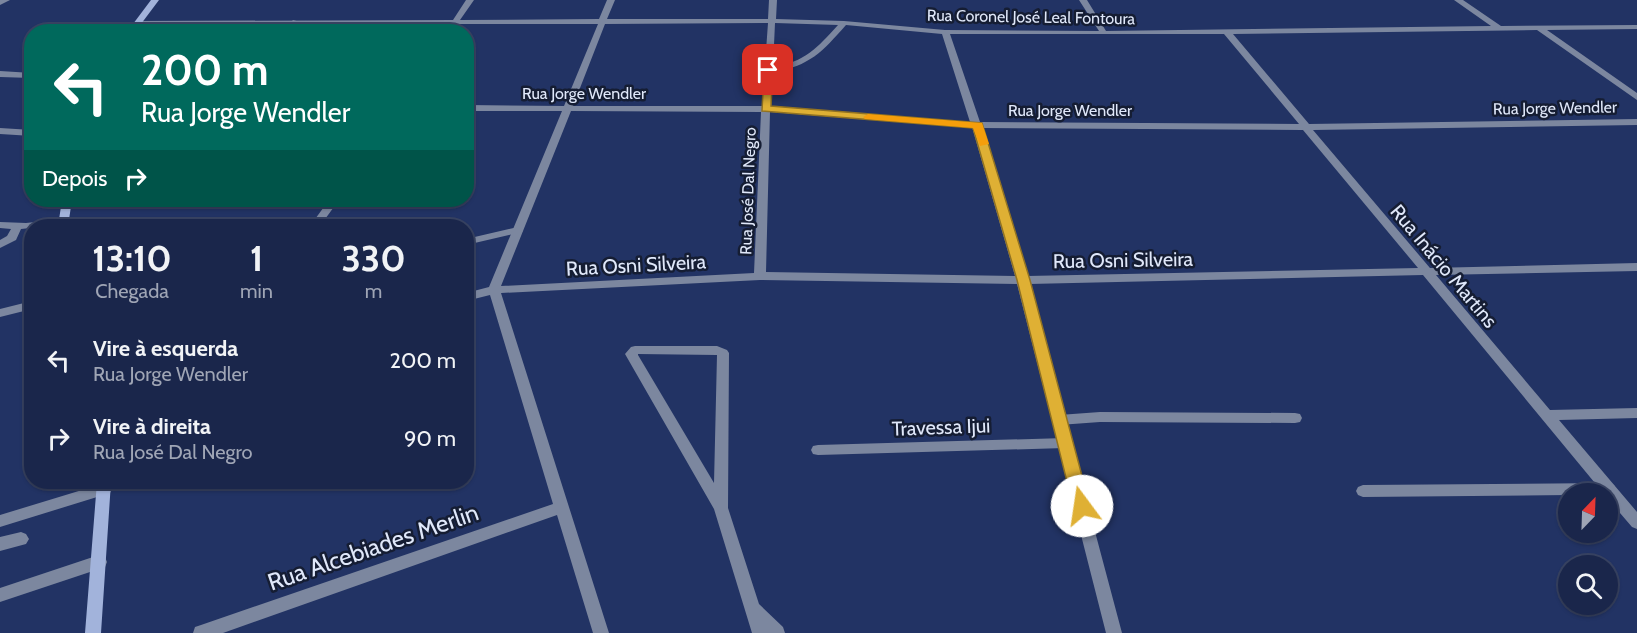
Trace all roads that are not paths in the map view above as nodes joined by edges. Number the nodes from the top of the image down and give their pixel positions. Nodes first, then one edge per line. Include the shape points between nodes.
1 (6, 0) edge
2 (156, 0) edge
3 (470, 0) edge
4 (612, 0) edge
5 (773, 0) edge
6 (1083, 0) edge
7 (1458, 0) edge
8 (0, 3) edge
9 (604, 21) junction
10 (772, 21) junction
11 (296, 22) joint
12 (455, 22) junction
13 (137, 23) joint
14 (211, 23) joint
15 (844, 23) junction
16 (1637, 27) edge
17 (1498, 28) junction
18 (1539, 28) junction
19 (1226, 31) junction
20 (945, 32) junction
21 (1104, 33) junction
22 (768, 70) junction
23 (0, 74) edge
24 (24, 76) edge
25 (1637, 97) edge
26 (474, 108) edge
27 (567, 108) junction
28 (766, 109) junction
29 (1637, 122) edge
30 (978, 125) junction
31 (1304, 127) junction
32 (0, 131) edge
33 (24, 132) edge
34 (0, 225) edge
35 (17, 226) junction
36 (24, 226) edge
37 (518, 230) junction
38 (474, 240) edge
39 (0, 245) edge
40 (1637, 267) edge
41 (1424, 270) junction
42 (760, 276) junction
43 (1023, 280) junction
44 (494, 291) junction
45 (474, 295) edge
46 (24, 307) edge
47 (0, 313) edge
48 (1637, 413) edge
49 (1546, 415) junction
50 (1295, 418) dead end
51 (1059, 420) junction
52 (1065, 443) junction
53 (818, 450) dead end
54 (1604, 483) edge
55 (92, 489) edge
56 (104, 489) edge
57 (1558, 489) edge
58 (1363, 491) dead end
59 (1618, 500) edge
60 (561, 507) junction
61 (721, 508) junction
62 (0, 521) edge
63 (1637, 523) edge
64 (21, 539) dead end
65 (0, 544) edge
66 (99, 562) junction
67 (0, 595) edge
68 (752, 607) junction
69 (93, 633) edge
70 (201, 633) edge
71 (601, 633) edge
72 (760, 633) edge
73 (777, 633) edge
74 (1114, 633) edge

1 - 8 street
2 - 13 main road
3 - 12 street
4 - 9 street
5 - 10 street, Rua José Dal Negro
6 - 21 street
7 - 17 street
9 - 10 street, Rua Coronel José Leal Fontoura
9 - 12 street, Rua Coronel José Leal Fontoura
9 - 27 street
10 - 15 street, Rua Coronel José Leal Fontoura
10 - 22 street, Rua José Dal Negro
11 - 12 street, Rua Coronel José Leal Fontoura
11 - 14 street, Rua Coronel José Leal Fontoura
13 - 14 street, Rua Coronel José Leal Fontoura
15 - 20 street, Rua Coronel José Leal Fontoura
15 - 22 street via 805,63
16 - 18 street, Rua Coronel José Leal Fontoura
17 - 18 street, Rua Coronel José Leal Fontoura
17 - 19 street, Rua Coronel José Leal Fontoura
18 - 25 street
19 - 21 street, Rua Coronel José Leal Fontoura
19 - 31 street, Rua Inácio Martins
20 - 21 street, Rua Coronel José Leal Fontoura
20 - 30 street
22 - 28 street, Rua José Dal Negro
23 - 24 street
26 - 27 street, Rua Jorge Wendler
27 - 28 street, Rua Jorge Wendler
27 - 37 street
28 - 30 street, Rua Jorge Wendler
28 - 42 street, Rua José Dal Negro
29 - 31 street, Rua Jorge Wendler
30 - 31 street, Rua Jorge Wendler
30 - 43 street
31 - 41 street, Rua Inácio Martins
32 - 33 street
34 - 35 street
35 - 36 street
35 - 39 street via 12,238
37 - 38 street
37 - 44 street
40 - 41 street, Rua Osni Silveira
41 - 43 street, Rua Osni Silveira
41 - 49 street, Rua Inácio Martins
42 - 43 street, Rua Osni Silveira
42 - 44 street, Rua Osni Silveira
43 - 51 street
44 - 45 street, Rua Osni Silveira
44 - 60 street
46 - 47 street
48 - 49 street
49 - 54 street, Rua Inácio Martins
50 - 51 street
51 - 52 street
52 - 53 street, Travessa Ijui
52 - 74 street
55 - 62 street
56 - 66 main road
57 - 58 street
59 - 63 street, Rua Inácio Martins
60 - 70 street, Rua Alcebiades Merlin
60 - 71 street
61 - 61 street via 723,353 635,350 631,354
61 - 68 street
64 - 65 street
66 - 67 street
66 - 69 main road
68 - 72 street
68 - 73 street

